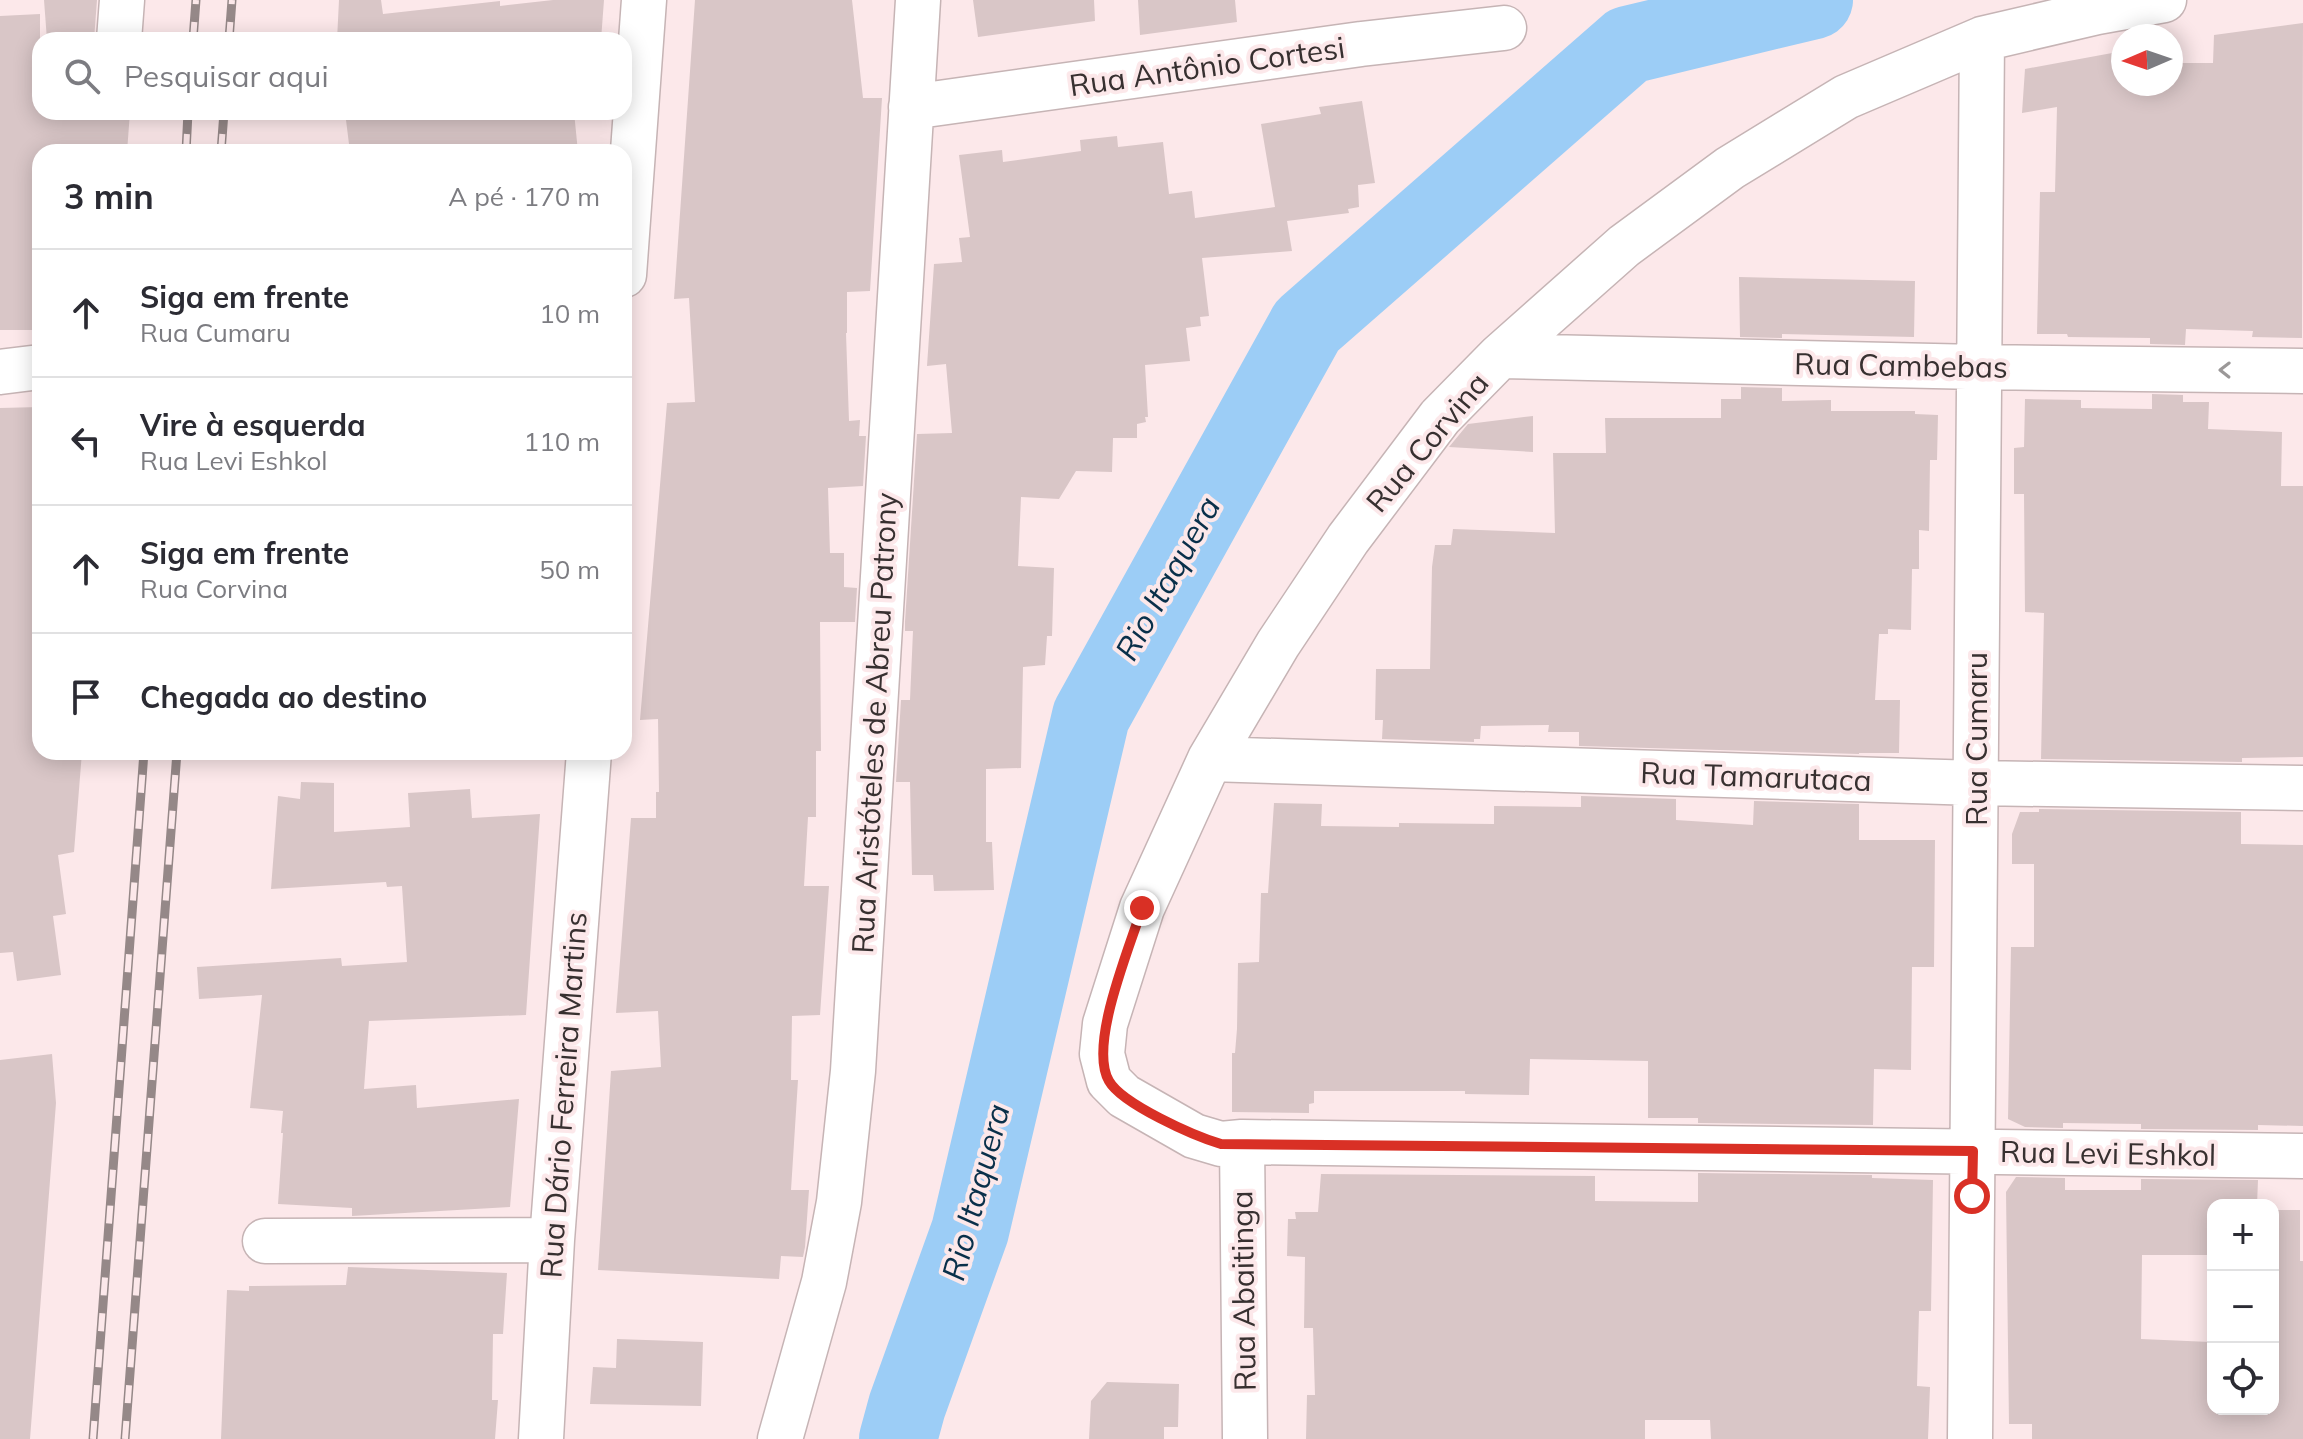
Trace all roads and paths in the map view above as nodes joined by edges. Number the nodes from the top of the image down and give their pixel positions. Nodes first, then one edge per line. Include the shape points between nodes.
1 (122, 0) edge
2 (644, 0) edge
3 (918, 0) edge
4 (2164, 0) edge
5 (1504, 28) dead end
6 (120, 32) edge
7 (1982, 39) junction
8 (911, 107) junction
9 (632, 162) edge
10 (1500, 356) junction
11 (1978, 367) junction
12 (32, 368) edge
13 (2303, 371) edge
14 (0, 372) edge
15 (1210, 759) junction
16 (588, 760) edge
17 (1976, 783) junction
18 (2303, 788) edge
19 (1242, 1142) junction
20 (1973, 1151) junction
21 (2303, 1156) edge
22 (552, 1240) junction
23 (265, 1241) dead end
24 (541, 1439) edge
25 (780, 1439) edge
26 (1245, 1439) edge
27 (1970, 1439) edge

1 - 6 street
2 - 9 street
3 - 8 street, Rua Aristóteles de Abreu Patrony
4 - 7 street, Rua Corvina
5 - 8 street, Rua Antônio Cortesi
7 - 10 street, Rua Corvina via 1846,97 1730,168 1624,246
7 - 11 street, Rua Cumaru
8 - 25 street, Rua Aristóteles de Abreu Patrony via 853,1071 824,1282
10 - 11 street, Rua Cambebas
10 - 15 street, Rua Corvina via 1440,417 1348,539
13 -> 11 street, Rua Cambebas
11 - 17 street, Rua Cumaru
12 - 14 street
15 - 17 street, Rua Tamarutaca
15 - 19 street, Rua Corvina via 1142,908 1105,1024 1102,1054 1109,1081 1124,1096 1194,1136 1221,1144
16 - 22 street, Rua Dário Ferreira Martins
17 - 18 street, Rua Tamarutaca
17 - 20 street, Rua Cumaru
19 - 20 street, Rua Levi Eshkol
19 - 26 street, Rua Abaitinga
20 - 21 street, Rua Levi Eshkol
20 - 27 street, Rua Cumaru
22 - 23 street
22 - 24 street, Rua Dário Ferreira Martins

